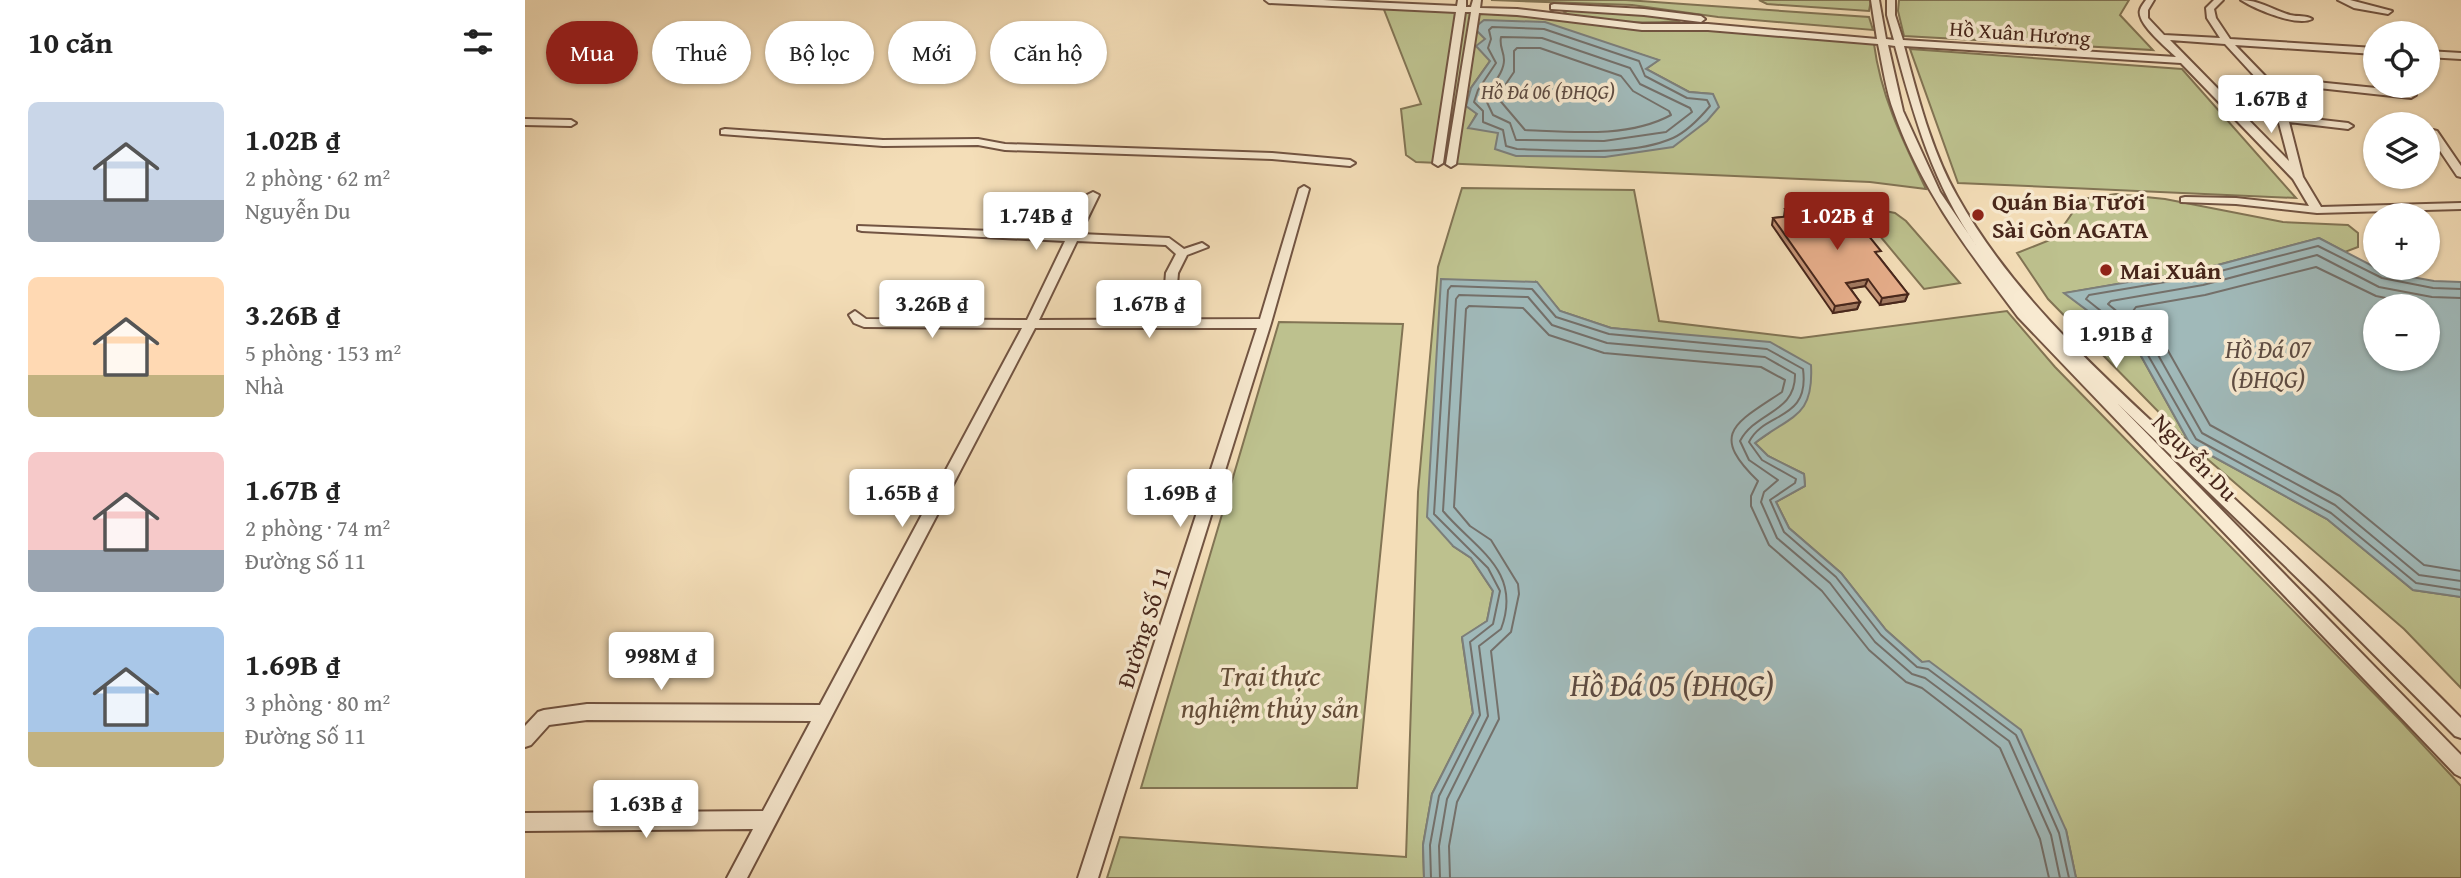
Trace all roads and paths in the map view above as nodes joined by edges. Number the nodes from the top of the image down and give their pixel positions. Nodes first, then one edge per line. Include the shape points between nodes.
1 (1269, 0) edge
2 (1378, 0) edge
3 (1875, 0) edge
4 (1891, 0) edge
5 (2150, 0) edge
6 (2219, 0) edge
7 (2245, 0) edge
8 (2342, 0) edge
9 (1401, 1) edge
10 (1462, 4) edge
11 (1476, 5) edge
12 (2388, 10) dead end
13 (1552, 11) junction
14 (1876, 15) junction
15 (1891, 15) junction
16 (2308, 19) dead end
17 (1686, 22) junction
18 (2159, 37) junction
19 (1881, 39) junction
20 (1898, 40) junction
21 (2227, 41) junction
22 (2363, 50) edge
23 (2440, 55) edge
24 (2461, 56) edge
25 (2180, 58) junction
26 (2266, 80) junction
27 (2363, 90) edge
28 (2282, 118) junction
29 (525, 122) edge
30 (572, 123) dead end
31 (2348, 127) dead end
32 (725, 132) dead end
33 (2440, 143) edge
34 (1350, 163) dead end
35 (1439, 163) dead end
36 (1451, 164) dead end
37 (2461, 174) edge
38 (2298, 177) junction
39 (1304, 189) dead end
40 (1942, 192) junction
41 (1093, 195) dead end
42 (2185, 200) dead end
43 (2461, 206) edge
44 (2317, 210) junction
45 (862, 228) dead end
46 (1072, 237) junction
47 (1202, 247) dead end
48 (1182, 253) junction
49 (1171, 285) dead end
50 (855, 314) dead end
51 (1265, 323) junction
52 (1031, 324) junction
53 (826, 713) junction
54 (2461, 730) edge
55 (525, 739) edge
56 (2461, 768) edge
57 (768, 820) junction
58 (525, 822) edge
59 (737, 878) edge
60 (1088, 878) edge

1 - 10 street, Hồ Xuân Hương
2 - 9 street, Hồ Xuân Hương
3 - 14 street, Nguyễn Du
4 - 15 street, Nguyễn Du
5 - 18 street via 2144,19
6 - 21 street via 2209,13
7 - 16 street via 2291,18
8 - 12 street
9 - 10 street, Hồ Xuân Hương
10 - 11 street, Hồ Xuân Hương
10 - 35 street
11 - 13 street, Hồ Xuân Hương
11 - 36 street
13 - 17 street, Hồ Xuân Hương via 1644,12
13 - 17 street, Hồ Xuân Hương via 1642,27
14 - 15 street
14 - 19 street, Nguyễn Du
15 - 20 street, Nguyễn Du
17 - 19 street, Hồ Xuân Hương
18 - 21 street
18 - 25 street
19 - 20 street, Hồ Xuân Hương
19 - 40 street, Nguyễn Du via 1898,111
20 - 25 street, Hồ Xuân Hương
20 - 40 street, Nguyễn Du
21 - 22 street
21 - 26 street
23 - 24 street
25 - 38 street
26 - 27 street
26 - 28 street
28 - 31 street
28 - 38 street
29 - 30 street
32 - 34 street
33 - 37 street
38 - 44 street
39 - 51 street, Đường Số 11
40 - 54 street, Nguyễn Du via 2067,347 2391,657
40 - 56 street, Nguyễn Du via 1964,237 2022,314
41 - 46 street
42 - 44 street
43 - 44 street
45 - 46 street
46 - 48 street via 1169,242
46 - 52 street
47 - 48 street
48 - 49 street
50 - 52 street via 864,323
51 - 52 street
51 - 60 street, Đường Số 11
52 - 53 street
53 - 55 street via 587,712 544,718
53 - 57 street
57 - 58 street
57 - 59 street

